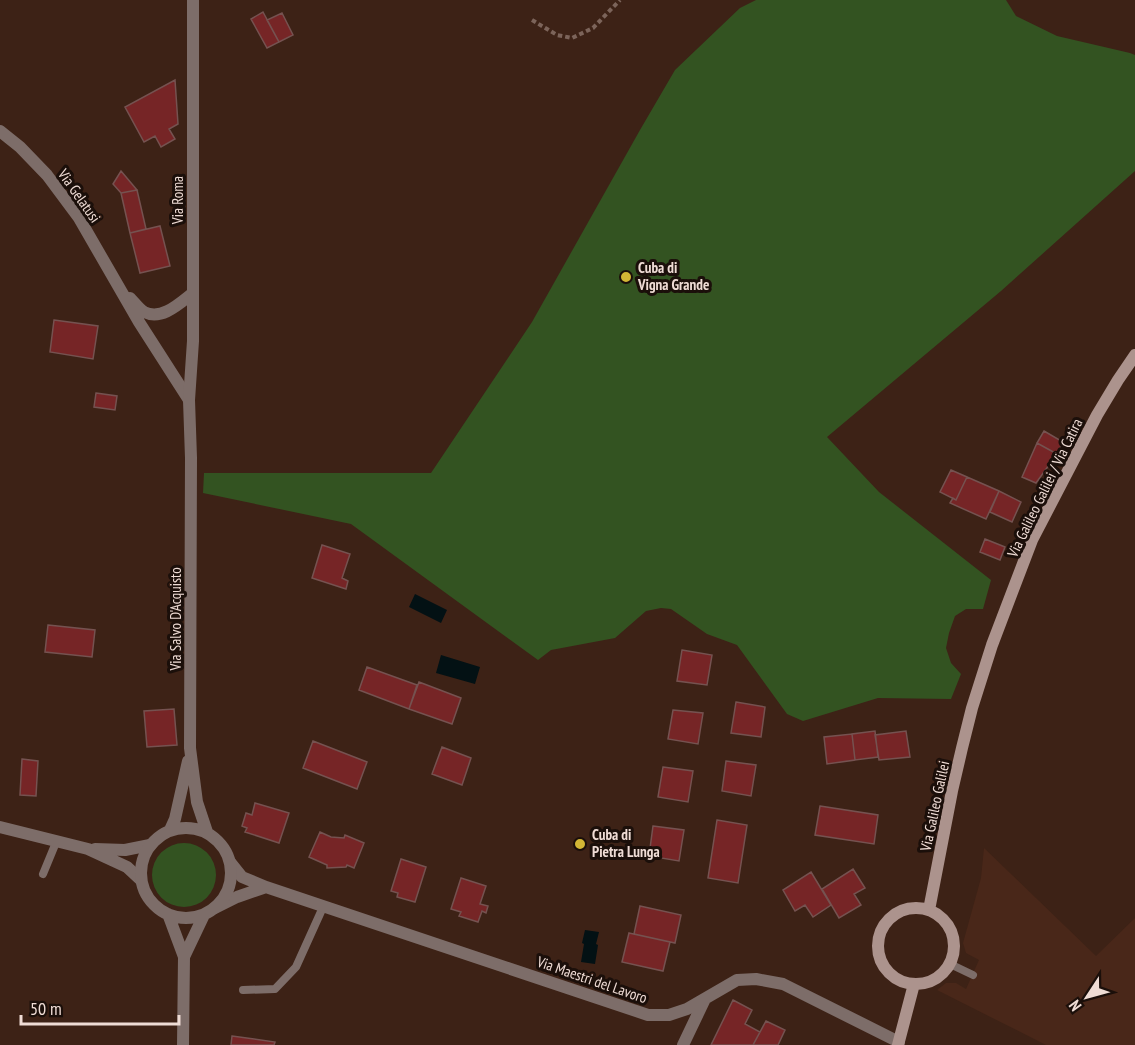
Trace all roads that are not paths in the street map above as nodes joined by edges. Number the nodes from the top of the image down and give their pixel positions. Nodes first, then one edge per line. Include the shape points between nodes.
1 (193, 0) edge
2 (0, 130) edge
3 (120, 289) junction
4 (193, 293) junction
5 (1135, 355) edge
6 (189, 400) junction
7 (972, 708) joint
8 (190, 748) junction
9 (0, 827) edge
10 (170, 830) junction
11 (207, 832) junction
12 (57, 840) junction
13 (150, 845) junction
14 (88, 849) junction
15 (230, 862) junction
16 (43, 873) dead end
17 (141, 880) junction
18 (266, 887) junction
19 (324, 905) junction
20 (929, 910) junction
21 (210, 911) junction
22 (168, 914) junction
23 (184, 957) junction
24 (950, 964) junction
25 (973, 975) dead end
26 (914, 984) junction
27 (243, 990) dead end
28 (706, 998) junction
29 (899, 1043) edge
30 (183, 1045) edge
31 (683, 1045) edge

1 - 4 street, Via Roma
2 - 3 street, Via Gelatusi via 47,175 79,218
3 - 4 street via 144,312 157,314 167,312
3 - 6 street, Via Gelatusi
4 - 6 street, Via Roma
5 - 7 main road, Via Galileo Galilei / Via Catira via 1098,415 1032,540
6 - 8 street, Via Salvo D'Acquisto
7 - 20 main road, Via Galileo Galilei
8 - 10 street
8 - 11 street via 197,802
9 - 12 street
10 - 11 street via 182,827
10 - 13 street
11 - 15 street via 226,850
12 - 14 street
12 - 16 lane
13 - 14 street via 125,850
13 - 17 street via 142,862
14 - 17 street via 128,867
15 - 18 street, Via Maestri del Lavoro via 242,877
15 - 21 street via 230,887
17 - 22 street via 153,904
18 - 19 street, Via Maestri del Lavoro
18 - 21 street
19 - 27 lane via 296,967 275,989
19 - 28 street, Via Maestri del Lavoro via 648,1014 669,1015
20 - 24 main road via 951,932 954,943
20 - 26 main road via 903,910 891,916 878,938 882,964 901,982
21 - 22 street via 192,918
21 - 23 street
22 - 23 street
23 - 30 street
24 - 25 lane
24 - 26 main road via 935,979
26 - 29 main road
28 - 29 street, Via Maestri del Lavoro via 737,980 783,984
28 - 31 street

